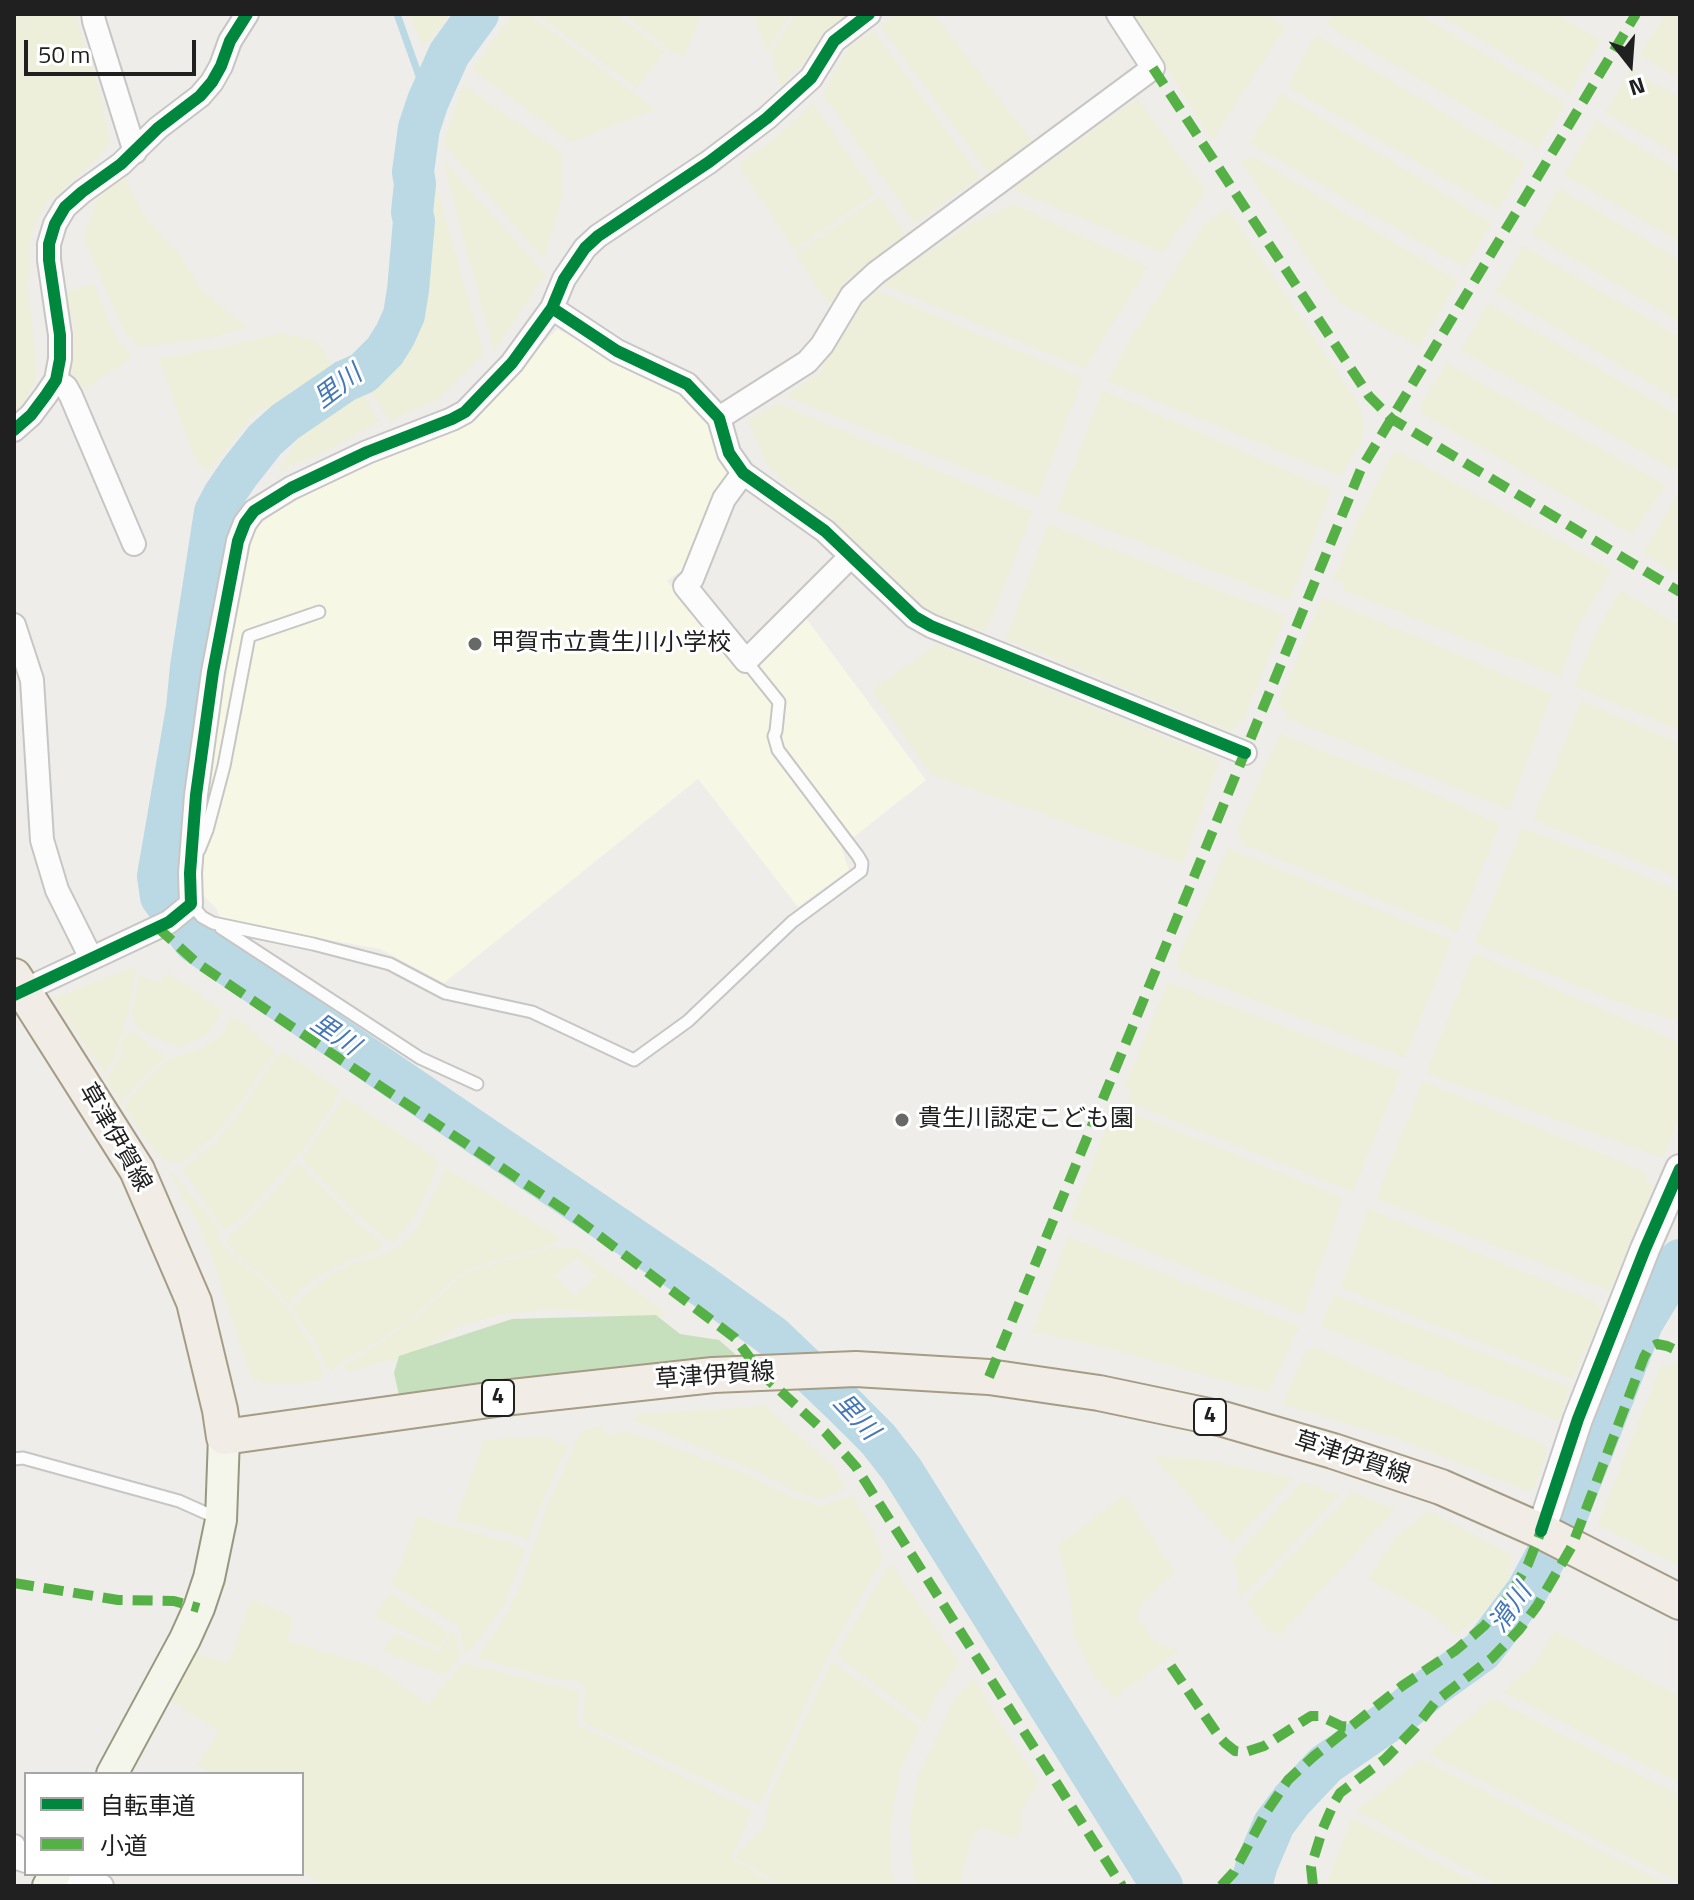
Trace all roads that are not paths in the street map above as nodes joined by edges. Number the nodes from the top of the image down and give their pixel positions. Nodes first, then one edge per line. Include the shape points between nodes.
1 (93, 14) edge
2 (247, 14) edge
3 (869, 14) edge
4 (1118, 14) edge
5 (135, 152) junction
6 (552, 308) junction
7 (56, 380) junction
8 (719, 418) junction
9 (14, 430) edge
10 (743, 473) junction
11 (134, 544) dead end
12 (851, 556) junction
13 (319, 612) dead end
14 (14, 625) edge
15 (746, 661) junction
16 (1245, 753) dead end
17 (190, 873) junction
18 (182, 912) junction
19 (213, 923) junction
20 (91, 958) junction
21 (17, 987) edge
22 (477, 1084) dead end
23 (1680, 1169) edge
24 (224, 1437) junction
25 (14, 1459) edge
26 (221, 1520) junction
27 (1552, 1537) junction
28 (1680, 1602) edge
29 (113, 1772) edge
30 (70, 1876) edge
31 (102, 1886) edge

1 - 5 street
2 - 5 street via 212,82
3 - 6 street via 834,41 811,78 767,118 598,236 577,258
4 - 8 street via 1153,68 876,273 852,295 807,362
5 - 7 street via 65,207 55,224 49,260 60,335
6 - 8 street via 617,351 687,384
6 - 17 street via 512,363 465,412 291,488 254,511 245,523 213,672
7 - 9 street
7 - 11 street via 71,396
8 - 10 street via 729,453
10 - 12 street
10 - 15 street via 724,499 685,586
12 - 15 street
12 - 16 street via 931,626
13 - 17 lane via 249,636 224,766
14 - 20 street via 32,680 42,840 57,890
15 - 19 lane via 779,702 774,736 778,750 858,856 861,871 792,922 688,1021 634,1060 532,1012 445,993 390,964
17 - 18 street
18 - 19 lane
18 - 20 street
19 - 22 lane via 420,1058
20 - 21 street
21 - 24 main road, 草津伊賀線 via 137,1170 194,1302
23 - 27 street via 1578,1419
24 - 26 main road
24 - 27 main road, 草津伊賀線 / 4 via 713,1375 856,1369 989,1377 1223,1419 1441,1487
25 - 26 lane via 179,1501
26 - 29 main road via 199,1608
27 - 28 main road, 草津伊賀線 / 4
30 - 31 street

